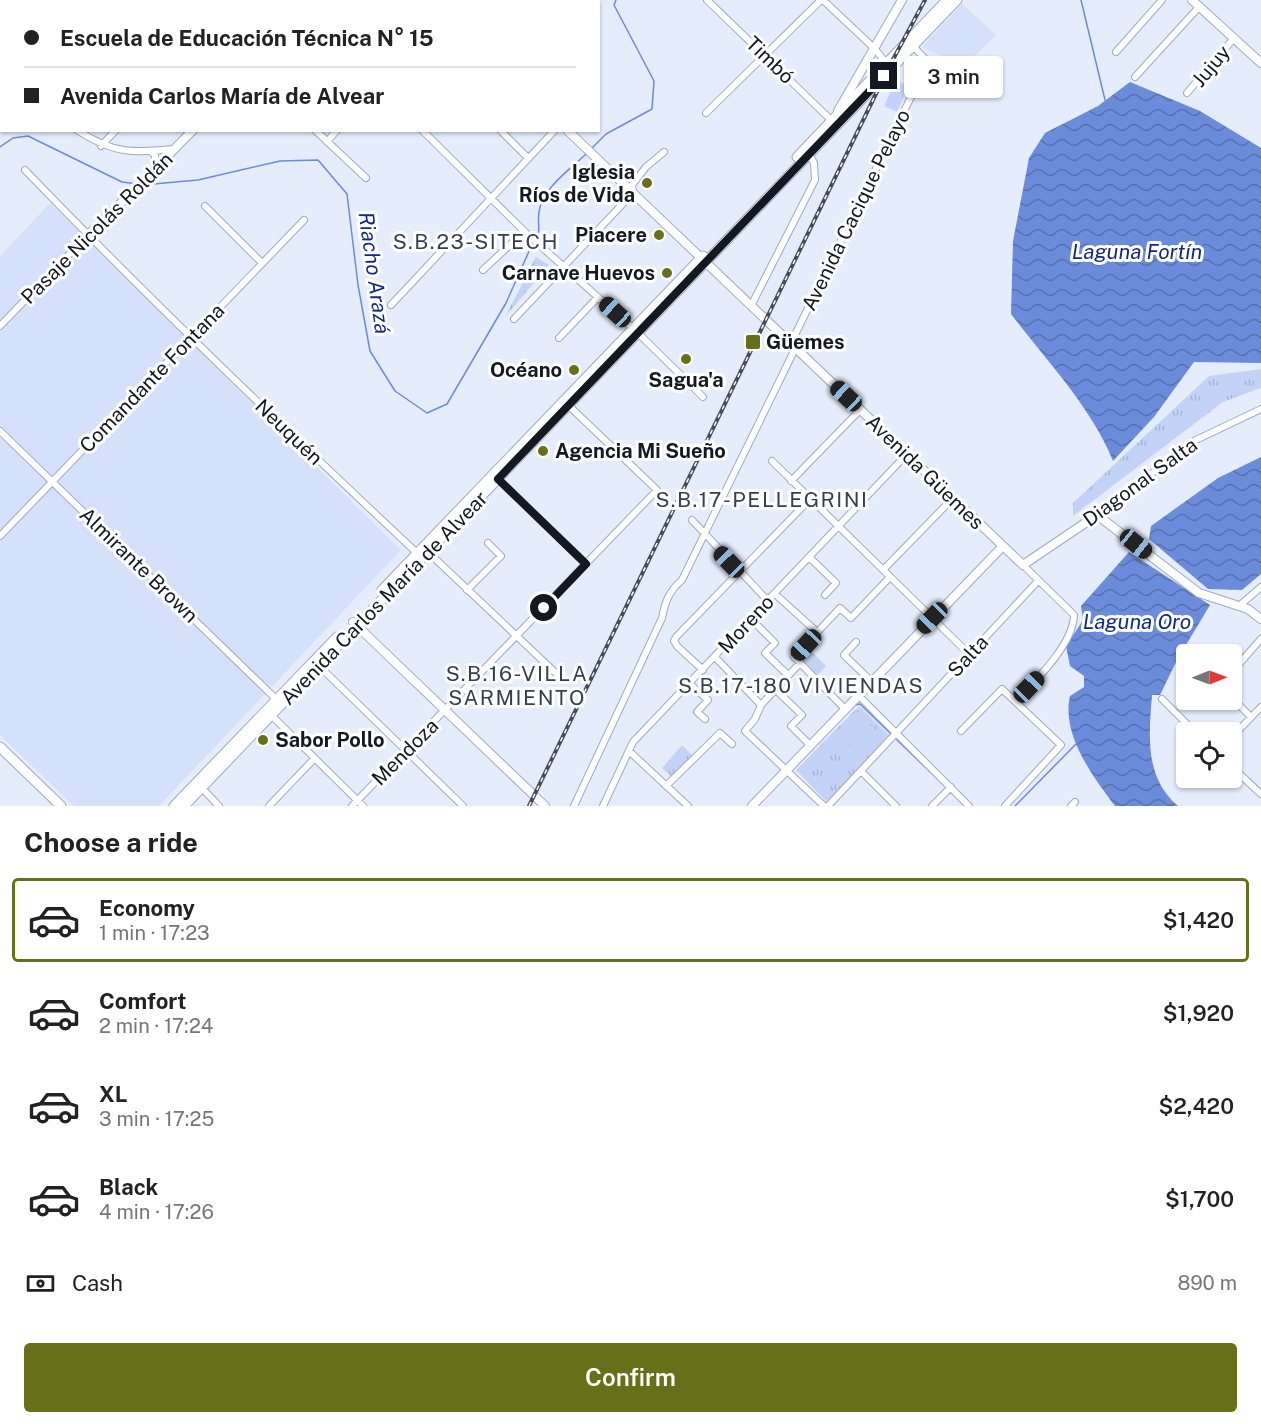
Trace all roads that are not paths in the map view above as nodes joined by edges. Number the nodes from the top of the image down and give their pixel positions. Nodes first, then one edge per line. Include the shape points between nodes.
1 (707, 0) edge
2 (822, 0) edge
3 (902, 0) edge
4 (947, 0) edge
5 (957, 0) edge
6 (1162, 0) edge
7 (1192, 0) edge
8 (1199, 7) junction
9 (1234, 38) junction
10 (910, 44) junction
11 (874, 48) junction
12 (1116, 52) dead end
13 (765, 55) junction
14 (928, 62) junction
15 (1261, 63) edge
16 (890, 65) junction
17 (940, 68) dead end
18 (1135, 77) dead end
19 (1187, 93) dead end
20 (706, 113) dead end
21 (835, 123) junction
22 (80, 132) edge
23 (114, 132) edge
24 (191, 132) edge
25 (317, 132) edge
26 (335, 132) edge
27 (424, 132) edge
28 (502, 132) edge
29 (553, 132) edge
30 (569, 132) edge
31 (327, 142) junction
32 (101, 146) junction
33 (176, 149) junction
34 (150, 152) junction
35 (664, 152) dead end
36 (810, 154) junction
37 (528, 158) junction
38 (155, 168) junction
39 (25, 170) dead end
40 (366, 178) dead end
41 (146, 179) joint
42 (134, 190) joint
43 (633, 193) junction
44 (490, 198) junction
45 (206, 206) dead end
46 (304, 220) dead end
47 (526, 233) junction
48 (88, 235) junction
49 (703, 261) junction
50 (262, 263) junction
51 (564, 267) junction
52 (483, 270) dead end
53 (597, 297) junction
54 (391, 305) dead end
55 (751, 306) junction
56 (513, 319) dead end
57 (0, 326) edge
58 (634, 330) junction
59 (191, 338) junction
60 (559, 338) dead end
61 (793, 346) junction
62 (703, 397) dead end
63 (565, 402) junction
64 (1261, 409) edge
65 (860, 410) junction
66 (0, 431) edge
67 (907, 454) junction
68 (772, 461) dead end
69 (495, 476) junction
70 (52, 481) junction
71 (791, 481) junction
72 (953, 498) junction
73 (810, 499) junction
74 (1097, 514) junction
75 (692, 520) dead end
76 (838, 526) junction
77 (703, 535) junction
78 (0, 536) edge
79 (488, 543) dead end
80 (1003, 546) junction
81 (428, 552) junction
82 (417, 553) junction
83 (809, 558) junction
84 (586, 564) junction
85 (1023, 565) junction
86 (883, 570) junction
87 (739, 572) junction
88 (890, 577) junction
89 (1038, 581) junction
90 (1261, 587) edge
91 (467, 590) junction
92 (775, 594) junction
93 (825, 595) dead end
94 (768, 601) junction
95 (1239, 606) junction
96 (932, 618) junction
97 (1261, 619) edge
98 (751, 620) junction
99 (355, 623) junction
100 (817, 633) junction
101 (516, 637) junction
102 (1261, 639) edge
103 (856, 642) dead end
104 (969, 654) junction
105 (715, 657) junction
106 (1242, 661) edge
107 (316, 663) junction
108 (800, 663) junction
109 (703, 670) junction
110 (788, 675) junction
111 (561, 678) dead end
112 (872, 681) junction
113 (690, 684) junction
114 (775, 689) junction
115 (858, 695) junction
116 (1162, 699) dead end
117 (277, 700) junction
118 (1016, 700) junction
119 (761, 705) junction
120 (1242, 708) edge
121 (1261, 708) edge
122 (845, 709) junction
123 (446, 711) junction
124 (268, 713) junction
125 (1251, 717) junction
126 (705, 719) dead end
127 (1186, 722) edge
128 (1242, 726) edge
129 (961, 731) dead end
130 (897, 733) junction
131 (732, 744) dead end
132 (810, 745) junction
133 (0, 747) edge
134 (406, 751) junction
135 (629, 751) junction
136 (314, 759) junction
137 (786, 770) junction
138 (861, 771) junction
139 (1242, 776) edge
140 (199, 785) junction
141 (666, 786) junction
142 (951, 787) junction
143 (1261, 794) edge
144 (355, 803) edge
145 (61, 806) edge
146 (174, 806) edge
147 (184, 806) edge
148 (219, 806) edge
149 (269, 806) edge
150 (363, 806) edge
151 (463, 806) edge
152 (545, 806) edge
153 (574, 806) edge
154 (603, 806) edge
155 (688, 806) edge
156 (752, 806) edge
157 (826, 806) edge
158 (896, 806) edge
159 (932, 806) edge
160 (969, 806) edge
161 (1005, 806) edge

1 - 13 street, Timbó
2 - 11 street
2 - 13 street
3 - 11 street
4 - 10 main road, Avenida Carlos María de Alvear
5 - 10 main road, Avenida Carlos María de Alvear
6 - 12 street
7 - 8 street
8 - 9 street
8 - 18 street
9 - 15 street
9 - 19 street, Jujuy
10 - 14 street
10 - 16 main road, Avenida Carlos María de Alvear
11 - 16 street
11 - 21 street
13 - 20 street
13 - 21 street, Timbó
14 - 17 street
14 - 61 street, Avenida Cacique Pelayo
16 - 21 main road, Avenida Carlos María de Alvear
21 - 36 main road, Avenida Carlos María de Alvear
21 - 49 main road, Avenida Carlos María de Alvear
22 - 32 street
23 - 32 street
24 - 33 street, Pasaje Nicolás Roldán
25 - 31 street
26 - 31 street
27 - 44 street
28 - 37 street
29 - 37 street
30 - 43 street, Avenida Güemes
31 - 40 street
32 - 34 street
33 - 34 street
33 - 38 street, Pasaje Nicolás Roldán
34 - 38 street via 155,155
35 - 43 street via 632,185
36 - 49 main road, Avenida Carlos María de Alvear
36 - 55 street via 815,180
37 - 44 street
38 - 41 street, Pasaje Nicolás Roldán
39 - 48 street, Neuquén
41 - 42 street, Pasaje Nicolás Roldán
42 - 48 street, Pasaje Nicolás Roldán
43 - 49 street, Avenida Güemes
43 - 51 street
44 - 47 street
44 - 54 street
45 - 50 street
46 - 50 street, Comandante Fontana
47 - 51 street
47 - 52 street
48 - 57 street, Pasaje Nicolás Roldán
48 - 59 street, Neuquén
49 - 55 street, Avenida Güemes
49 - 58 main road, Avenida Carlos María de Alvear
50 - 59 street, Comandante Fontana
51 - 53 street
51 - 56 street
53 - 58 street
53 - 60 street
55 - 61 street, Avenida Güemes
58 - 62 street
58 - 63 main road, Avenida Carlos María de Alvear
59 - 70 street, Comandante Fontana
59 - 82 street, Neuquén
61 - 65 street, Avenida Güemes
61 - 77 street, Avenida Cacique Pelayo via 794,353
63 - 69 main road, Avenida Carlos María de Alvear
63 - 84 street, Mendoza via 657,490
64 - 74 street, Diagonal Salta via 1196,440
65 - 67 street, Avenida Güemes
65 - 71 street
66 - 70 street, Almirante Brown
67 - 72 street, Avenida Güemes
67 - 76 street, Moreno
68 - 71 street
69 - 81 main road, Avenida Carlos María de Alvear
69 - 82 main road, Avenida Carlos María de Alvear
69 - 84 street
70 - 78 street, Comandante Fontana
70 - 117 street, Almirante Brown
71 - 73 street
72 - 80 street, Avenida Güemes
72 - 86 street
73 - 76 street
73 - 87 street
74 - 85 street, Diagonal Salta
74 - 95 street via 1199,593
75 - 77 street
76 - 83 street, Moreno
76 - 86 street
77 - 87 street
77 - 153 street, Avenida Cacique Pelayo via 682,580 664,605 662,618
79 - 91 street via 501,556
80 - 85 street, Avenida Güemes
80 - 96 street
81 - 82 street
81 - 91 street
81 - 99 main road, Avenida Carlos María de Alvear
82 - 99 main road, Avenida Carlos María de Alvear
83 - 92 street, Moreno
83 - 93 street via 836,583
84 - 101 street, Mendoza
85 - 89 street, Avenida Güemes
86 - 88 street
87 - 94 street
87 - 109 street via 674,641
88 - 96 street
88 - 100 street via 851,618 840,608
89 - 104 street, Salta
89 - 118 street, Avenida Güemes via 1074,615 1074,623 1055,660
90 - 95 street
91 - 101 street
92 - 94 street, Moreno
92 - 100 street
94 - 98 street, Moreno
95 - 97 street
96 - 104 street
96 - 112 street
98 - 105 street, Moreno
98 - 110 street via 775,643 765,653
99 - 107 main road, Avenida Carlos María de Alvear
99 - 123 street
100 - 108 street via 794,657
101 - 111 street
101 - 123 street, Mendoza
102 - 106 street
103 - 112 street via 844,655
104 - 130 street, Salta
105 - 109 street, Moreno
105 - 119 street
107 - 117 main road, Avenida Carlos María de Alvear
107 - 124 main road, Avenida Carlos María de Alvear
107 - 134 street
108 - 110 street
108 - 122 street
109 - 113 street, Moreno
110 - 114 street
112 - 115 street
113 - 126 street via 708,700 697,712
113 - 135 street, Moreno via 633,742
114 - 119 street
114 - 132 street via 802,714 791,726
115 - 122 street
115 - 130 street
116 - 127 street
117 - 124 main road, Avenida Carlos María de Alvear
118 - 129 street via 1002,689
118 - 161 street via 1061,745
119 - 137 street via 745,731
120 - 125 street
121 - 125 street
122 - 132 street
123 - 134 street, Mendoza
123 - 152 street
124 - 136 street
124 - 140 main road, Avenida Carlos María de Alvear
125 - 128 street
130 - 138 street, Salta
130 - 142 street
131 - 141 street via 720,733
132 - 137 street
133 - 145 main road
134 - 144 street, Mendoza
134 - 151 street
135 - 141 street
135 - 154 street, Moreno
136 - 144 street
136 - 149 street
137 - 156 street
137 - 157 street
138 - 157 street, Salta
138 - 158 street
139 - 143 street
140 - 146 main road, Avenida Carlos María de Alvear
140 - 147 main road, Avenida Carlos María de Alvear
140 - 148 street
141 - 155 street
142 - 159 street
142 - 160 street
144 - 150 street

